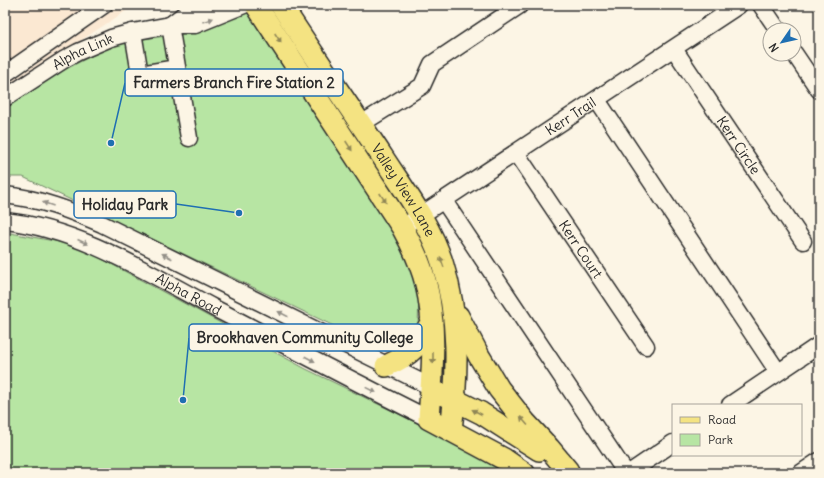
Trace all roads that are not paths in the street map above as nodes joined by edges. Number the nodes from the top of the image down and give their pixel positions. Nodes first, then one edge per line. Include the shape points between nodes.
1 (104, 5) edge
2 (205, 5) edge
3 (244, 5) edge
4 (256, 5) edge
5 (281, 5) edge
6 (520, 5) edge
7 (739, 5) edge
8 (761, 5) edge
9 (773, 22) edge
10 (170, 25) junction
11 (133, 32) junction
12 (53, 41) junction
13 (674, 49) junction
14 (65, 59) junction
15 (800, 62) edge
16 (177, 68) junction
17 (5, 74) edge
18 (819, 90) edge
19 (5, 98) edge
20 (597, 100) junction
21 (361, 124) junction
22 (189, 138) dead end
23 (516, 153) junction
24 (5, 195) edge
25 (444, 201) junction
26 (421, 216) junction
27 (5, 221) edge
28 (402, 227) junction
29 (803, 241) dead end
30 (451, 300) junction
31 (432, 320) junction
32 (819, 345) edge
33 (646, 346) dead end
34 (386, 366) junction
35 (778, 372) junction
36 (431, 388) junction
37 (455, 400) junction
38 (731, 404) edge
39 (429, 419) junction
40 (451, 430) junction
41 (672, 444) edge
42 (819, 461) edge
43 (569, 472) edge
44 (524, 473) edge
45 (626, 473) edge
46 (629, 473) edge
47 (801, 473) edge

1 - 12 street
2 - 10 street, Alpha Link via 188,12
10 -> 3 street, Alpha Link via 195,26
4 -> 28 main road, Valley View Lane
5 - 21 main road, Valley View Lane
6 - 21 street via 432,64 422,86
7 - 13 street, Kerr Trail
8 - 9 street
10 - 11 street, Alpha Link
10 - 16 street
11 - 14 street, Alpha Link via 111,38
11 - 16 street via 140,74
12 - 14 street
12 - 17 street
13 - 20 street, Kerr Trail
13 - 29 street, Kerr Circle
14 - 19 street, Alpha Link
15 - 18 street
16 - 22 street
20 - 23 street, Kerr Trail
20 - 35 street
21 - 26 main road, Valley View Lane
23 - 25 street, Kerr Trail
23 - 33 street, Kerr Court
34 -> 24 street, Alpha Road via 102,224 36,200
25 - 26 street, Kerr Trail
25 - 45 street
26 - 28 street, Kerr Trail
30 -> 26 main road, Valley View Lane via 442,260
27 -> 39 street, Alpha Road via 48,229 118,257
28 - 31 main road, Valley View Lane via 412,245 426,283
30 - 37 main road, Valley View Lane via 456,349
43 -> 30 main road via 524,422 499,389
31 - 34 main road via 410,354
31 -> 36 main road, Valley View Lane
32 - 35 street
34 - 36 street, Alpha Road
35 - 38 street
36 - 37 main road
36 - 39 main road, Valley View Lane
37 - 40 main road, Valley View Lane
43 -> 37 main road via 517,435
39 - 40 main road
40 - 44 main road
41 - 46 street
42 - 47 street

